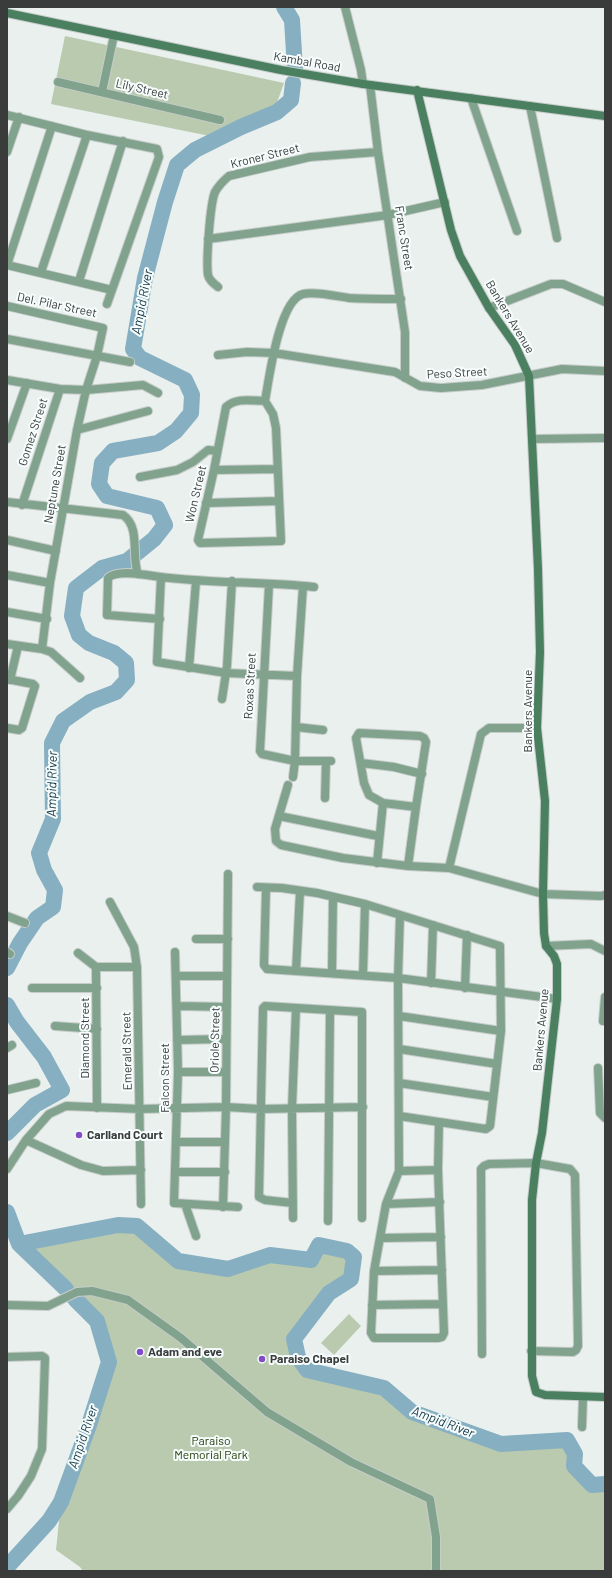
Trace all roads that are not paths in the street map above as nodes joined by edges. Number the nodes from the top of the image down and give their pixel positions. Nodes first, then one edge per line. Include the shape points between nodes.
1 (345, 7) edge
2 (7, 13) edge
3 (114, 35) junction
4 (58, 82) dead end
5 (367, 84) junction
6 (417, 90) junction
7 (102, 92) junction
8 (471, 98) junction
9 (530, 106) junction
10 (7, 114) edge
11 (605, 116) edge
12 (19, 117) junction
13 (220, 120) dead end
14 (52, 126) junction
15 (87, 135) junction
16 (123, 141) junction
17 (7, 152) edge
18 (378, 152) junction
19 (445, 202) junction
20 (388, 215) junction
21 (517, 232) dead end
22 (557, 238) dead end
23 (208, 239) junction
24 (7, 265) edge
25 (41, 272) junction
26 (79, 281) junction
27 (218, 287) dead end
28 (112, 290) junction
29 (401, 299) junction
30 (605, 302) edge
31 (107, 304) dead end
32 (7, 306) edge
33 (489, 308) junction
34 (102, 327) joint
35 (7, 339) edge
36 (274, 353) junction
37 (97, 356) junction
38 (218, 356) dead end
39 (130, 362) dead end
40 (605, 371) edge
41 (529, 376) junction
42 (406, 378) junction
43 (7, 380) edge
44 (27, 383) junction
45 (60, 389) junction
46 (86, 390) junction
47 (158, 393) dead end
48 (265, 401) junction
49 (148, 411) dead end
50 (77, 430) junction
51 (605, 438) edge
52 (7, 439) edge
53 (533, 439) junction
54 (217, 451) junction
55 (277, 469) junction
56 (214, 470) junction
57 (140, 477) dead end
58 (279, 501) junction
59 (7, 502) edge
60 (206, 503) junction
61 (22, 505) junction
62 (64, 508) junction
63 (7, 540) edge
64 (56, 551) junction
65 (138, 574) junction
66 (7, 575) edge
67 (161, 577) junction
68 (196, 581) junction
69 (232, 581) junction
70 (50, 583) junction
71 (269, 584) junction
72 (303, 586) junction
73 (314, 587) dead end
74 (7, 612) edge
75 (47, 619) junction
76 (160, 619) junction
77 (7, 644) edge
78 (18, 646) junction
79 (42, 649) junction
80 (189, 668) junction
81 (226, 674) junction
82 (263, 675) junction
83 (297, 676) junction
84 (80, 678) dead end
85 (8, 679) edge
86 (222, 699) dead end
87 (296, 727) junction
88 (7, 728) edge
89 (537, 728) junction
90 (324, 730) dead end
91 (295, 761) junction
92 (361, 763) junction
93 (422, 774) junction
94 (293, 777) dead end
95 (288, 785) dead end
96 (325, 798) dead end
97 (383, 803) junction
98 (416, 806) junction
99 (279, 816) junction
100 (378, 836) junction
101 (377, 863) junction
102 (408, 866) junction
103 (449, 868) junction
104 (228, 874) dead end
105 (257, 887) dead end
106 (266, 888) junction
107 (300, 891) junction
108 (543, 894) junction
109 (605, 895) edge
110 (333, 897) junction
111 (110, 902) dead end
112 (365, 904) junction
113 (400, 915) junction
114 (7, 916) edge
115 (25, 924) dead end
116 (433, 925) junction
117 (467, 935) junction
118 (196, 939) dead end
119 (228, 939) junction
120 (546, 946) junction
121 (605, 951) edge
122 (175, 952) dead end
123 (78, 953) dead end
124 (96, 967) junction
125 (137, 967) junction
126 (296, 972) junction
127 (332, 972) junction
128 (363, 975) junction
129 (176, 976) junction
130 (227, 976) junction
131 (398, 978) junction
132 (431, 983) junction
133 (32, 988) dead end
134 (97, 988) junction
135 (465, 988) junction
136 (502, 992) junction
137 (605, 997) edge
138 (557, 999) junction
139 (178, 1006) junction
140 (227, 1007) junction
141 (296, 1008) junction
142 (330, 1010) junction
143 (399, 1016) junction
144 (603, 1021) dead end
145 (55, 1026) dead end
146 (98, 1029) junction
147 (501, 1031) junction
148 (226, 1039) junction
149 (177, 1040) junction
150 (398, 1049) junction
151 (497, 1064) junction
152 (598, 1068) dead end
153 (178, 1072) junction
154 (226, 1072) junction
155 (36, 1083) dead end
156 (399, 1083) junction
157 (7, 1090) edge
158 (493, 1097) junction
159 (226, 1107) junction
160 (363, 1107) junction
161 (97, 1108) junction
162 (178, 1108) junction
163 (292, 1108) junction
164 (328, 1108) junction
165 (140, 1109) junction
166 (260, 1109) junction
167 (399, 1116) junction
168 (605, 1118) edge
169 (439, 1122) junction
170 (26, 1140) junction
171 (176, 1142) junction
172 (225, 1142) junction
173 (536, 1163) junction
174 (7, 1169) edge
175 (141, 1170) junction
176 (438, 1170) junction
177 (398, 1171) junction
178 (175, 1172) junction
179 (225, 1172) junction
180 (440, 1202) junction
181 (293, 1203) junction
182 (140, 1204) dead end
183 (185, 1204) junction
184 (386, 1204) junction
185 (223, 1207) junction
186 (238, 1207) dead end
187 (293, 1218) dead end
188 (362, 1218) dead end
189 (328, 1221) dead end
190 (196, 1236) dead end
191 (441, 1237) junction
192 (380, 1238) junction
193 (442, 1270) junction
194 (374, 1271) junction
195 (442, 1304) junction
196 (7, 1305) edge
197 (372, 1305) junction
198 (531, 1351) junction
199 (482, 1354) dead end
200 (7, 1357) edge
201 (583, 1397) junction
202 (605, 1397) edge
203 (582, 1427) dead end
204 (7, 1509) edge
205 (436, 1571) edge

1 - 5 street, Franc Street
2 - 3 street, Kambal Road
3 - 5 street, Kambal Road via 281,70
3 - 7 street
4 - 7 street, Lily Street
5 - 6 street, Kambal Road
5 - 18 street, Franc Street via 372,102
6 - 8 street, Kambal Road
6 - 19 street, Bankers Avenue
7 - 13 street, Lily Street
8 - 9 street, Kambal Road
8 - 21 street
9 - 11 street, Kambal Road
9 - 22 street
10 - 12 street
12 - 14 street
12 - 17 street
14 - 15 street
14 - 24 street
15 - 16 street
15 - 25 street
16 - 26 street
16 - 28 street via 157,149 160,157
18 - 20 street, Franc Street
18 - 23 street, Kroner Street via 310,157 229,176 214,194
19 - 20 street
19 - 33 street, Bankers Avenue via 460,256
20 - 23 street
20 - 29 street, Franc Street
23 - 27 street, Kroner Street via 208,276
24 - 25 street
25 - 26 street
26 - 28 street
28 - 31 street
29 - 36 street via 303,294 295,299 286,313
29 - 42 street, Franc Street
30 - 33 street via 562,284 551,284
32 - 34 street, Del. Pilar Street
33 - 41 street, Bankers Avenue via 515,345
34 - 37 street, Neptune Street
35 - 37 street
36 - 38 street, Peso Street via 246,352
36 - 42 street, Peso Street via 395,372
36 - 48 street
37 - 39 street
37 - 46 street, Neptune Street
40 - 41 street, Peso Street via 562,369
41 - 42 street, Peso Street via 482,385 441,388 420,386
41 - 53 street, Bankers Avenue
43 - 44 street
44 - 45 street
44 - 52 street
45 - 46 street
45 - 61 street, Gomez Street
46 - 47 street via 143,385
46 - 50 street, Neptune Street
48 - 54 street, Won Street via 238,400 226,407
48 - 55 street via 273,414 276,428
49 - 50 street
50 - 62 street, Neptune Street
51 - 53 street
53 - 89 street, Bankers Avenue via 540,652
54 - 56 street, Won Street
54 - 57 street via 208,450 177,470
55 - 56 street
55 - 58 street
56 - 60 street, Won Street
58 - 60 street
58 - 60 street, Won Street via 281,541 200,544 198,540
59 - 61 street
61 - 62 street
62 - 64 street, Neptune Street
62 - 65 street via 123,515 129,521 135,539
63 - 64 street
64 - 70 street, Neptune Street
65 - 67 street
65 - 76 street via 117,574 108,578 107,615
66 - 70 street
67 - 68 street
67 - 76 street
68 - 69 street
68 - 80 street
69 - 71 street
69 - 81 street
70 - 75 street, Neptune Street
71 - 72 street
71 - 82 street, Roxas Street
72 - 73 street
72 - 83 street
74 - 75 street
75 - 79 street, Neptune Street
76 - 80 street via 157,661
77 - 78 street
78 - 79 street
78 - 85 street
79 - 84 street via 58,656
80 - 81 street
81 - 82 street
81 - 86 street
82 - 83 street
82 - 91 street, Roxas Street via 260,751 262,754
83 - 87 street
85 - 88 street via 34,685 22,728
87 - 90 street
87 - 91 street
89 - 103 street via 489,728 481,734
89 - 108 street, Bankers Avenue via 544,801
91 - 94 street
91 - 96 street via 328,761
92 - 93 street
92 - 93 street via 356,738 359,733 420,736 426,742
92 - 97 street via 369,795
93 - 98 street
95 - 99 street
97 - 98 street
97 - 100 street
98 - 102 street
99 - 100 street
99 - 101 street via 275,836 281,845
100 - 101 street
101 - 102 street
102 - 103 street
103 - 108 street
104 - 119 street, Oriole Street
105 - 106 street
106 - 107 street
106 - 126 street via 264,966 267,969
107 - 110 street
107 - 126 street
108 - 109 street
108 - 120 street, Bankers Avenue
110 - 112 street
110 - 127 street
111 - 125 street, Emerald Street via 135,950
112 - 113 street
112 - 128 street
113 - 116 street
113 - 131 street
114 - 115 street
116 - 117 street
116 - 132 street
117 - 135 street
117 - 136 street via 500,946
118 - 119 street
119 - 130 street, Oriole Street
120 - 121 street via 590,944
120 - 138 street, Bankers Avenue via 557,964
122 - 129 street, Falcon Street
123 - 124 street
124 - 125 street
124 - 134 street, Diamond Street
125 - 165 street, Emerald Street
126 - 127 street
127 - 128 street
128 - 131 street
129 - 130 street
129 - 139 street, Falcon Street
130 - 140 street, Oriole Street
131 - 132 street
131 - 143 street
132 - 135 street
133 - 134 street
134 - 146 street, Diamond Street
135 - 136 street
136 - 138 street
136 - 147 street
137 - 144 street
138 - 173 street, Bankers Avenue via 542,1133
139 - 140 street
139 - 149 street, Falcon Street
140 - 148 street, Oriole Street
141 - 142 street
141 - 163 street
141 - 166 street via 263,1008
142 - 160 street via 362,1012
142 - 164 street
143 - 147 street
143 - 150 street
145 - 146 street
146 - 161 street, Diamond Street
147 - 151 street
148 - 149 street
148 - 154 street, Oriole Street
149 - 153 street, Falcon Street
150 - 151 street
150 - 156 street
151 - 158 street
152 - 168 street via 600,1113
153 - 154 street
153 - 162 street, Falcon Street
154 - 159 street, Oriole Street
155 - 157 street
156 - 158 street
156 - 167 street
158 - 169 street via 488,1128
159 - 162 street
159 - 166 street
159 - 172 street, Oriole Street
160 - 164 street
160 - 188 street
161 - 165 street
161 - 170 street via 66,1106 49,1114
162 - 165 street
162 - 171 street, Falcon Street
163 - 164 street
163 - 166 street
163 - 181 street
164 - 189 street
165 - 175 street, Emerald Street
166 - 181 street via 259,1197
167 - 169 street
167 - 177 street
169 - 176 street
170 - 174 street
170 - 175 street via 82,1165 103,1171
171 - 172 street
171 - 178 street, Falcon Street
172 - 179 street, Oriole Street
173 - 198 street, Bankers Avenue via 532,1200
173 - 198 street via 570,1169 575,1175 578,1346 573,1352
173 - 199 street via 489,1164 481,1169
175 - 182 street, Emerald Street
176 - 177 street
176 - 180 street
177 - 184 street
178 - 179 street
178 - 183 street, Falcon Street via 175,1204
179 - 185 street, Oriole Street
180 - 184 street
180 - 191 street
181 - 187 street
183 - 185 street
183 - 190 street
184 - 192 street
185 - 186 street
191 - 192 street
191 - 193 street
192 - 194 street
193 - 194 street
193 - 195 street
194 - 197 street
195 - 197 street
195 - 197 street via 444,1333 438,1338 374,1338 371,1333
196 - 205 street via 48,1306 77,1292 92,1291 128,1300 181,1338 267,1412 351,1462 430,1499 436,1537
198 - 201 street, Bankers Avenue via 532,1376 536,1392 545,1395
200 - 204 street via 45,1358 42,1449 31,1476
201 - 202 street
201 - 203 street

